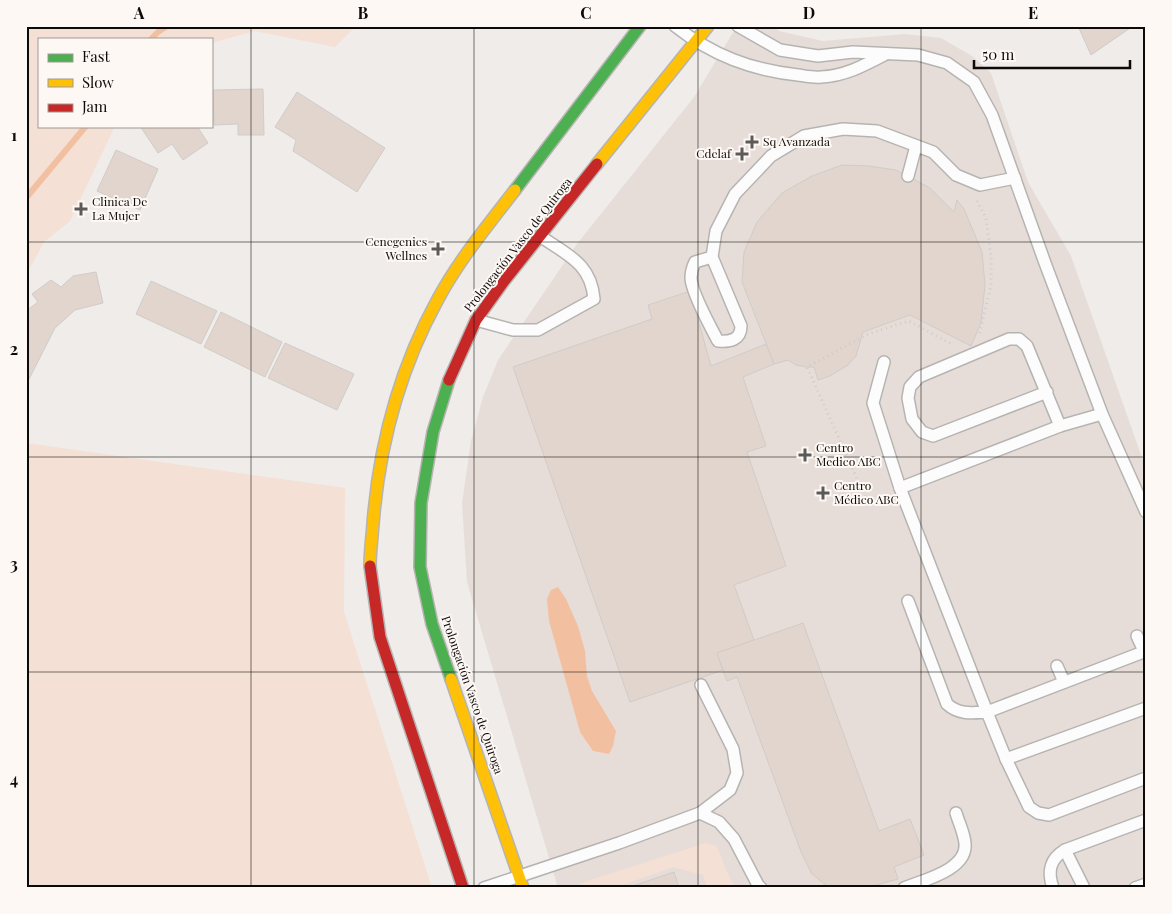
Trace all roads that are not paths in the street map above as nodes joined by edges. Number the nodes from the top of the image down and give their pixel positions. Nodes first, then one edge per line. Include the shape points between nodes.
1 (640, 26) edge
2 (674, 26) edge
3 (708, 26) edge
4 (738, 26) edge
5 (696, 42) junction
6 (886, 54) junction
7 (916, 146) junction
8 (908, 176) dead end
9 (1015, 178) junction
10 (540, 236) junction
11 (712, 257) junction
12 (476, 320) junction
13 (884, 362) dead end
14 (1047, 392) junction
15 (1102, 414) junction
16 (1060, 426) junction
17 (900, 488) junction
18 (1146, 512) edge
19 (908, 601) dead end
20 (1137, 636) dead end
21 (1145, 651) edge
22 (1057, 666) dead end
23 (1064, 682) junction
24 (701, 685) dead end
25 (1146, 708) edge
26 (987, 712) junction
27 (1006, 759) junction
28 (1146, 778) edge
29 (700, 813) junction
30 (956, 813) dead end
31 (1146, 820) edge
32 (1065, 850) junction
33 (519, 876) junction
34 (1146, 884) edge
35 (463, 888) edge
36 (484, 888) edge
37 (523, 888) edge
38 (761, 888) edge
39 (904, 888) edge
40 (1053, 888) edge
41 (1084, 888) edge
42 (1135, 888) edge

1 - 35 street via 442,290 412,352 388,425 375,500 370,564 380,637
2 - 5 lane
3 - 5 street, Prolongación Vasco de Quiroga
4 - 6 lane via 780,50 818,56 853,52
5 - 6 lane via 727,58 774,72 821,77 856,70
5 - 10 street, Prolongación Vasco de Quiroga
6 - 9 lane via 918,55 947,63 974,82 992,115
7 - 8 lane
7 - 9 lane via 933,152 956,174 980,186
7 - 11 lane via 877,131 843,129 804,136 771,156 736,194 716,231
9 - 15 lane
10 - 12 street, Prolongación Vasco de Quiroga
10 - 12 lane via 588,273 594,299 538,330 513,330
11 - 11 lane via 741,326 737,338 727,342 718,341 691,280 695,262
12 - 33 street, Prolongación Vasco de Quiroga via 452,372 433,432 422,503 420,567 432,624
13 - 17 lane via 873,403
14 - 14 lane via 1027,346 1018,339 1009,339 919,377 910,387 908,398 912,419 922,432 933,436
14 - 16 lane
15 - 16 lane
15 - 18 lane
16 - 17 lane
17 - 26 lane
19 - 26 lane via 947,704 968,713
20 - 21 lane
21 - 23 lane
22 - 23 lane
23 - 26 lane
24 - 29 lane via 733,749 736,773 730,790
25 - 27 lane
26 - 27 lane
27 - 28 lane via 1029,807 1049,815
29 - 33 lane
29 - 38 lane via 719,822 734,839
30 - 39 lane via 965,844 963,857 953,868
31 - 32 lane
32 - 40 lane via 1055,856 1050,869
32 - 41 lane
33 - 36 lane
33 - 37 street, Prolongación Vasco de Quiroga
34 - 42 lane

